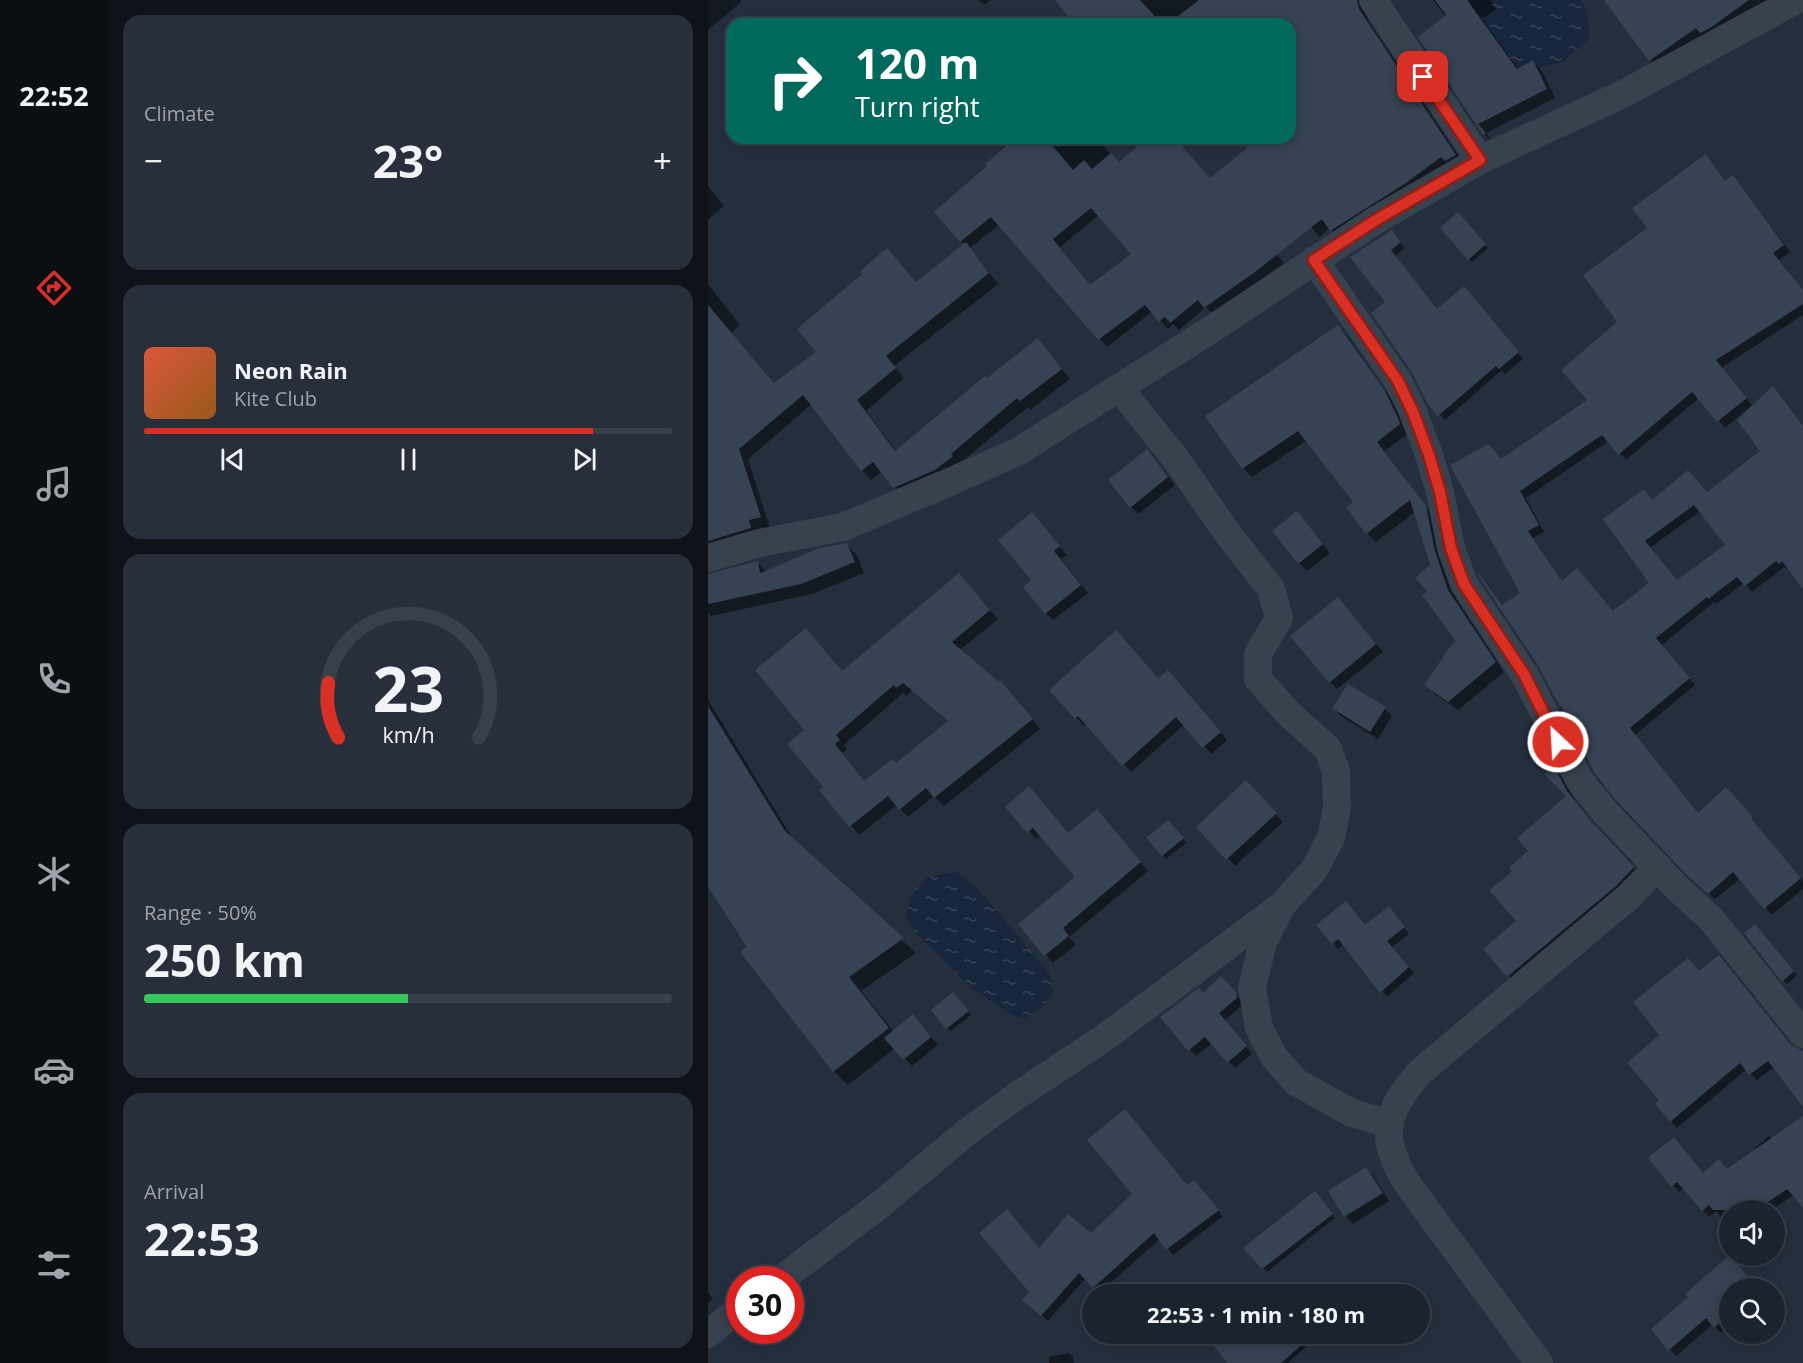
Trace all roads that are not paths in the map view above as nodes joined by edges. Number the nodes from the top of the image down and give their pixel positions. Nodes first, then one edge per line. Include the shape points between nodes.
1 (1373, 0) edge
2 (1796, 0) edge
3 (1801, 0) edge
4 (1803, 4) edge
5 (1480, 160) junction
6 (1314, 260) junction
7 (1119, 388) junction
8 (708, 558) edge
9 (1658, 867) junction
10 (1281, 906) junction
11 (1803, 1034) edge
12 (1390, 1124) junction
13 (799, 1266) edge
14 (726, 1319) edge
15 (708, 1334) edge
16 (1539, 1363) edge

1 - 5 street
2 - 5 street via 1623,94
3 - 4 street
5 - 6 street
6 - 7 street
6 - 9 street via 1398,381 1413,412 1440,492 1451,548 1464,584 1524,674 1580,781
7 - 8 street via 1019,451 843,527 759,543
7 - 10 street via 1271,589 1279,618 1258,654 1258,679 1328,750 1335,771 1337,807 1331,838 1314,870
9 - 11 street via 1712,920
9 - 12 street via 1627,898 1420,1072 1403,1092
10 - 12 street via 1263,942 1252,987 1259,1028 1274,1057 1296,1082 1352,1113
10 - 13 street via 1104,1038 977,1125
12 - 16 street via 1388,1138 1394,1161 1406,1182
14 - 15 street

